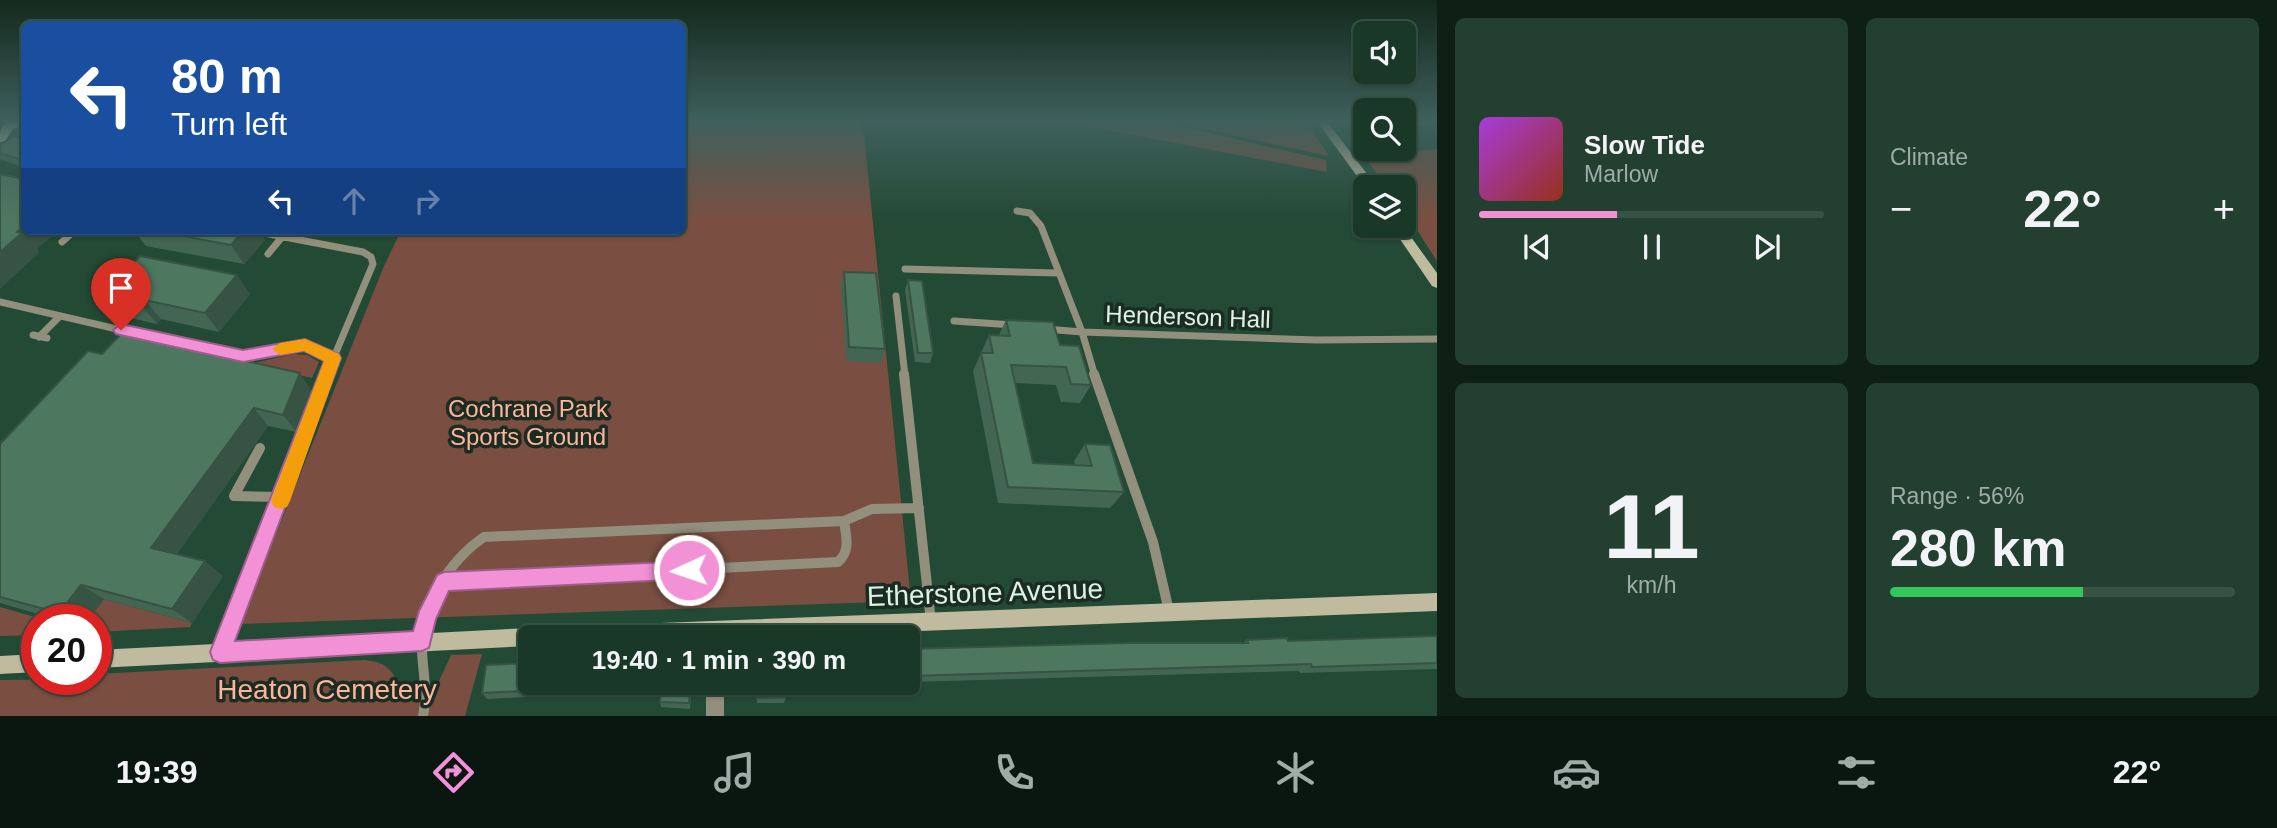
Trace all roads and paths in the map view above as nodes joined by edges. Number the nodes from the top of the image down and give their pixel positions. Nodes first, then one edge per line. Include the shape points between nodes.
1 (1346, 153) edge
2 (1362, 175) edge
3 (1017, 211) dead end
4 (70, 235) edge
5 (272, 235) edge
6 (282, 237) junction
7 (1405, 238) edge
8 (62, 242) dead end
9 (268, 254) dead end
10 (905, 269) dead end
11 (1058, 274) junction
12 (1437, 284) edge
13 (896, 296) dead end
14 (0, 302) edge
15 (60, 316) junction
16 (954, 321) dead end
17 (1020, 326) edge
18 (1032, 327) edge
19 (1082, 332) junction
20 (40, 337) dead end
21 (1437, 339) edge
22 (333, 358) junction
23 (260, 447) dead end
24 (282, 497) junction
25 (919, 508) junction
26 (844, 521) junction
27 (444, 582) junction
28 (1437, 602) edge
29 (1169, 612) junction
30 (932, 622) junction
31 (878, 625) edge
32 (518, 638) edge
33 (422, 641) junction
34 (220, 652) junction
35 (112, 658) edge
36 (21, 664) edge
37 (0, 665) edge
38 (715, 695) edge
39 (423, 716) edge
40 (715, 716) edge

1 - 2 street
3 - 11 lane, Henderson Hall via 1030,214 1041,226
4 - 8 lane
5 - 6 lane
6 - 9 lane
6 - 22 lane via 363,252 373,264
7 - 12 street
10 - 11 lane
11 - 19 lane, Henderson Hall
13 - 25 lane
14 - 15 lane
15 - 20 lane
15 - 22 lane via 215,352 251,355 305,345
16 - 17 lane
18 - 19 lane
19 - 21 lane, Henderson Hall
19 - 29 lane via 1111,428 1150,531
22 - 24 lane
23 - 24 lane via 234,496
24 - 34 lane
25 - 26 lane via 872,509
25 - 30 lane
26 - 27 lane via 484,537 465,550
26 - 27 lane via 847,545 838,562
27 - 33 lane via 426,618
28 - 29 street, Etherstone Avenue
29 - 30 street, Etherstone Avenue
30 - 31 street, Etherstone Avenue
32 - 33 street, Etherstone Avenue
33 - 34 street, Etherstone Avenue
33 - 39 lane via 428,700
34 - 35 street, Etherstone Avenue
36 - 37 street
38 - 40 street

